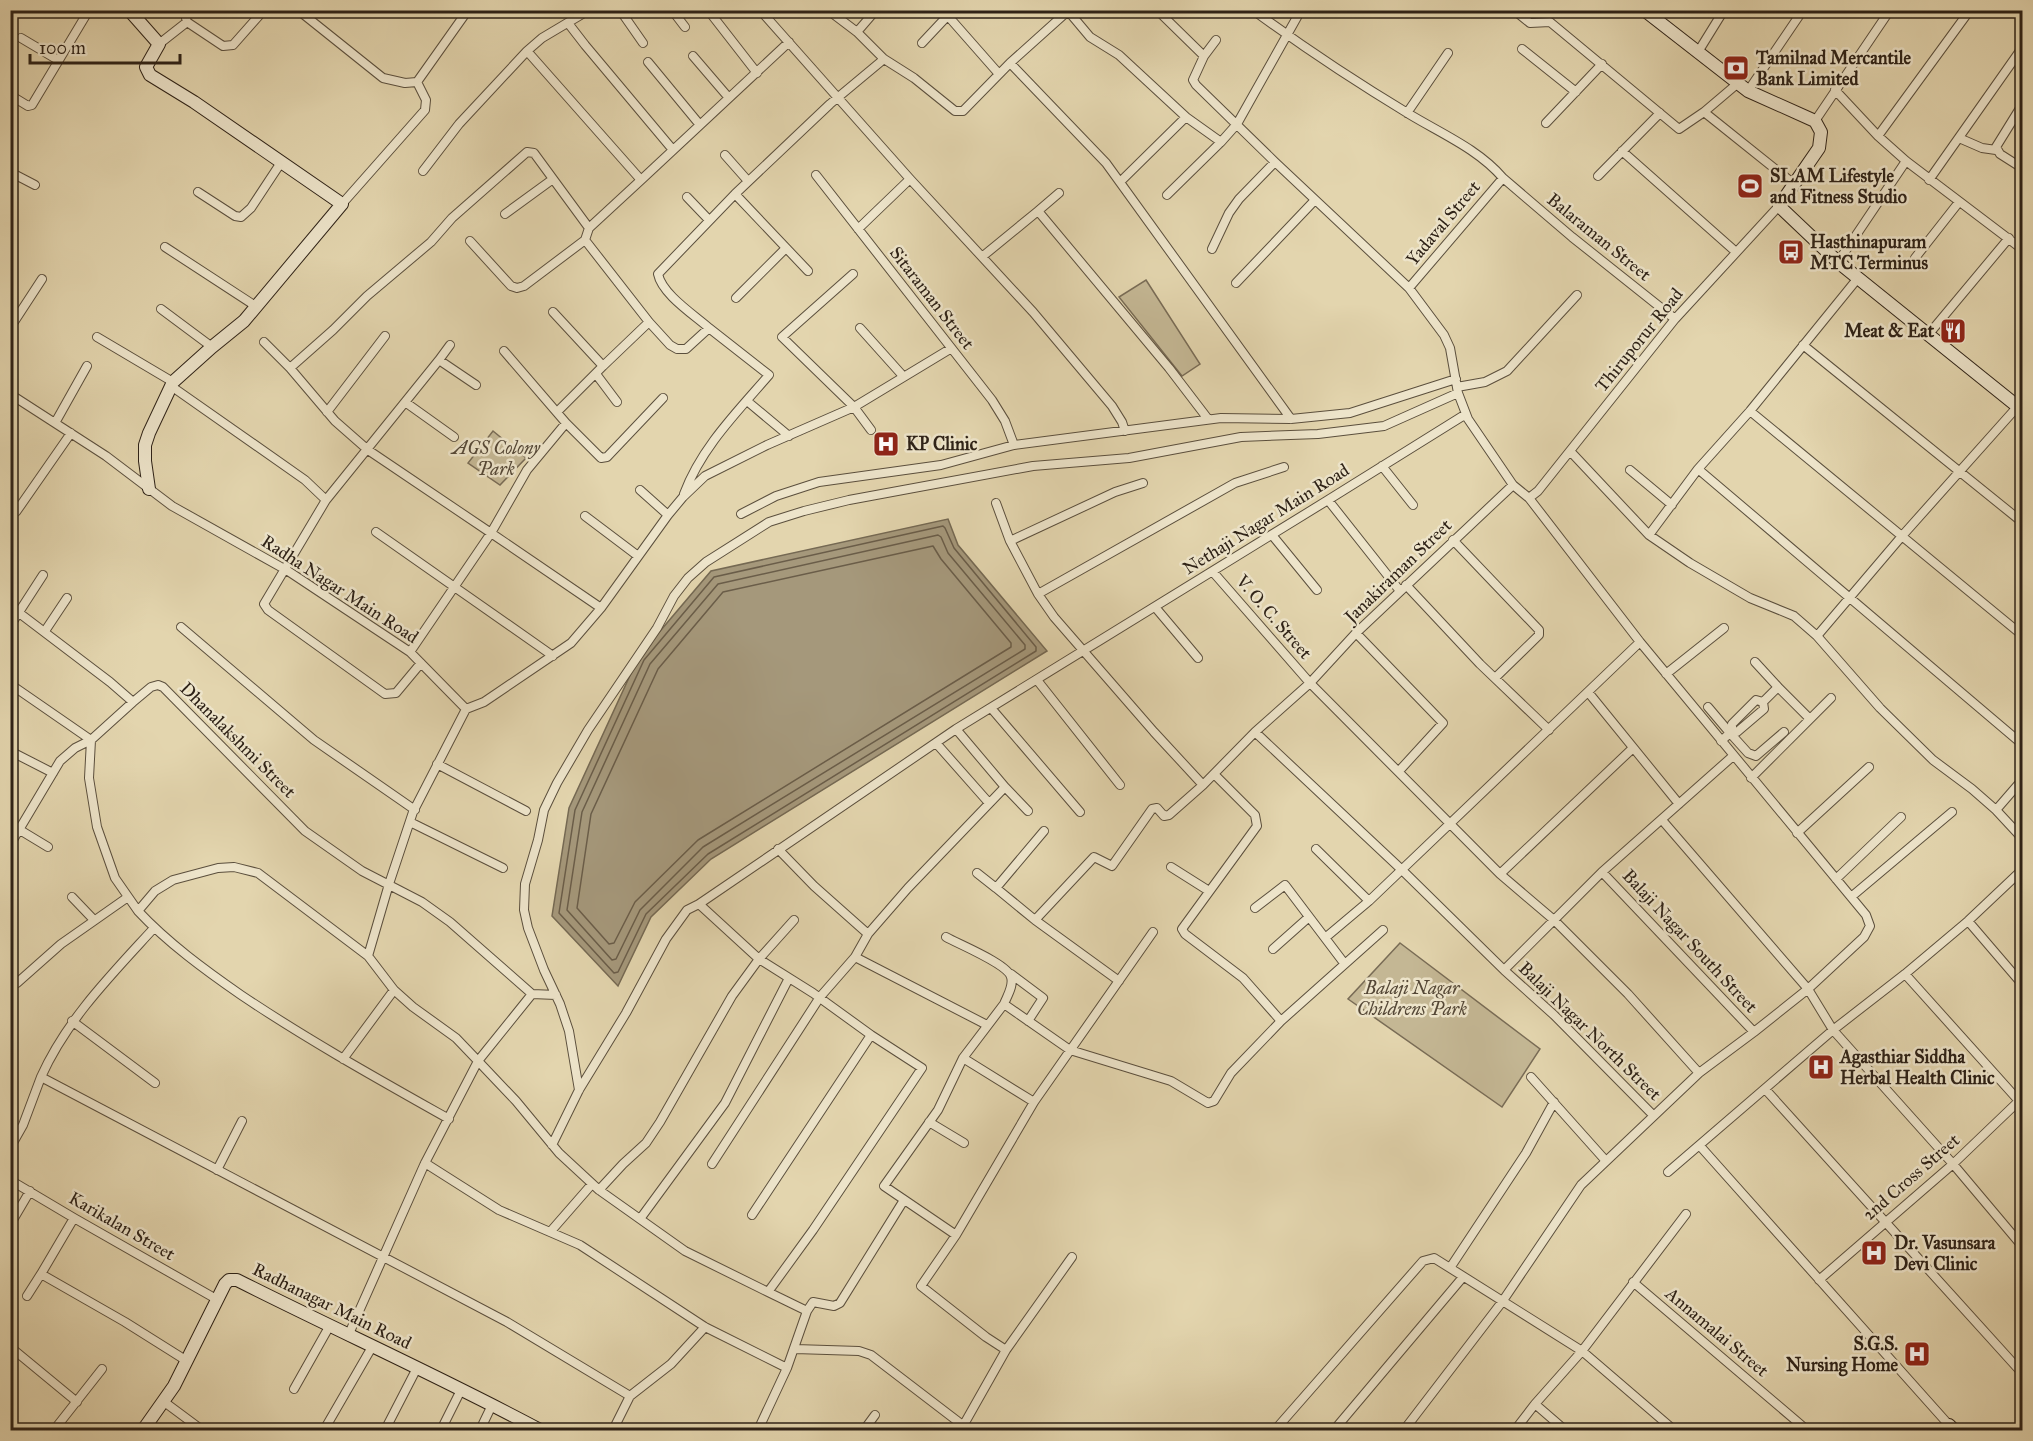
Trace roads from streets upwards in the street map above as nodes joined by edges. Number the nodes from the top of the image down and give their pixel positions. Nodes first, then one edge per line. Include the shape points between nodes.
1 (89, 10) edge
2 (129, 10) edge
3 (184, 10) edge
4 (264, 10) edge
5 (298, 10) edge
6 (468, 10) edge
7 (589, 10) edge
8 (620, 10) edge
9 (672, 10) edge
10 (708, 10) edge
11 (760, 10) edge
12 (828, 10) edge
13 (876, 10) edge
14 (1157, 10) edge
15 (1253, 10) edge
16 (1514, 10) edge
17 (1644, 10) edge
18 (1724, 10) edge
19 (1803, 10) edge
20 (1890, 10) edge
21 (1970, 10) edge
22 (1069, 11) edge
23 (1298, 12) edge
24 (951, 13) edge
25 (187, 22) junction
26 (568, 23) junction
27 (685, 27) dead end
28 (857, 32) junction
29 (1288, 36) junction
30 (21, 38) dead end
31 (1216, 40) dead end
32 (789, 42) junction
33 (643, 43) dead end
34 (922, 43) dead end
35 (159, 44) junction
36 (2022, 48) edge
37 (1522, 49) dead end
38 (528, 51) junction
39 (1698, 52) junction
40 (1448, 53) dead end
41 (693, 56) dead end
42 (1204, 56) junction
43 (884, 59) junction
44 (58, 60) junction
45 (648, 62) dead end
46 (1010, 63) junction
47 (1602, 64) junction
48 (757, 73) junction
49 (999, 74) junction
50 (417, 82) junction
51 (1737, 84) junction
52 (1835, 90) junction
53 (1576, 92) junction
54 (1748, 92) junction
55 (10, 95) edge
56 (839, 96) junction
57 (729, 98) junction
58 (2022, 105) edge
59 (1704, 112) junction
60 (1407, 113) junction
61 (1660, 113) junction
62 (1186, 117) junction
63 (1815, 120) junction
64 (1546, 123) dead end
65 (1237, 124) junction
66 (700, 125) junction
67 (1878, 136) junction
68 (1959, 138) junction
69 (1221, 142) junction
70 (673, 150) junction
71 (1996, 150) junction
72 (1622, 151) junction
73 (724, 155) dead end
74 (282, 161) junction
75 (1906, 161) junction
76 (1275, 162) junction
77 (2022, 168) edge
78 (10, 171) edge
79 (423, 171) dead end
80 (816, 175) dead end
81 (1598, 176) dead end
82 (1503, 178) junction
83 (553, 179) junction
84 (910, 179) junction
85 (641, 180) junction
86 (1929, 180) junction
87 (748, 181) junction
88 (1120, 182) junction
89 (1794, 184) junction
90 (35, 185) dead end
91 (198, 192) dead end
92 (1059, 193) dead end
93 (735, 194) junction
94 (1167, 195) dead end
95 (687, 197) dead end
96 (1315, 200) junction
97 (1959, 202) junction
98 (342, 204) junction
99 (1779, 206) junction
100 (1038, 211) junction
101 (505, 214) dead end
102 (709, 220) junction
103 (589, 228) junction
104 (858, 229) junction
105 (2009, 238) junction
106 (585, 240) junction
107 (470, 241) dead end
108 (165, 247) dead end
109 (786, 248) junction
110 (1212, 249) dead end
111 (2022, 249) edge
112 (1736, 252) junction
113 (983, 256) junction
114 (1915, 258) dead end
115 (1838, 262) junction
116 (808, 271) dead end
117 (853, 274) dead end
118 (1858, 278) junction
119 (42, 279) dead end
120 (1236, 283) dead end
121 (1409, 288) junction
122 (1577, 295) dead end
123 (736, 298) dead end
124 (257, 308) junction
125 (161, 309) dead end
126 (553, 312) dead end
127 (1675, 319) junction
128 (649, 322) junction
129 (10, 328) edge
130 (709, 328) junction
131 (860, 328) dead end
132 (1928, 334) junction
133 (385, 336) dead end
134 (97, 337) dead end
135 (264, 342) dead end
136 (450, 345) dead end
137 (1803, 345) junction
138 (212, 347) junction
139 (950, 349) junction
140 (504, 351) dead end
141 (439, 360) junction
142 (87, 366) dead end
143 (603, 366) junction
144 (290, 368) junction
145 (596, 374) junction
146 (903, 376) junction
147 (172, 384) junction
148 (476, 385) dead end
149 (1457, 386) junction
150 (10, 394) edge
151 (663, 398) dead end
152 (747, 401) junction
153 (405, 402) junction
154 (617, 402) dead end
155 (854, 407) junction
156 (2020, 408) edge
157 (1750, 411) junction
158 (327, 412) junction
159 (557, 412) junction
160 (1466, 414) junction
161 (1208, 419) junction
162 (1291, 419) junction
163 (55, 423) junction
164 (566, 423) junction
165 (871, 430) dead end
166 (1125, 431) junction
167 (71, 433) junction
168 (789, 436) junction
169 (454, 437) dead end
170 (1014, 446) junction
171 (368, 450) junction
172 (1570, 451) junction
173 (1284, 466) dead end
174 (1382, 466) junction
175 (1698, 469) junction
176 (1630, 470) dead end
177 (1959, 471) junction
178 (1143, 483) dead end
179 (1513, 485) junction
180 (149, 489) junction
181 (640, 490) dead end
182 (683, 497) junction
183 (1529, 498) junction
184 (326, 500) junction
185 (1328, 501) junction
186 (996, 503) dead end
187 (1413, 505) dead end
188 (1671, 506) junction
189 (16, 512) dead end
190 (741, 514) dead end
191 (668, 515) junction
192 (585, 516) dead end
193 (2022, 522) edge
194 (376, 532) dead end
195 (491, 533) junction
196 (1272, 535) junction
197 (1649, 535) junction
198 (1902, 536) junction
199 (1454, 540) junction
200 (1010, 541) junction
201 (638, 556) junction
202 (285, 569) junction
203 (1213, 572) junction
204 (43, 575) dead end
205 (454, 587) junction
206 (1403, 588) junction
207 (1317, 590) dead end
208 (1038, 594) junction
209 (1850, 597) junction
210 (67, 598) dead end
211 (10, 606) edge
212 (1155, 607) junction
213 (601, 608) junction
214 (18, 612) junction
215 (10, 626) edge
216 (181, 627) dead end
217 (1724, 627) dead end
218 (45, 631) junction
219 (1356, 633) junction
220 (2022, 635) edge
221 (1817, 636) junction
222 (1640, 642) junction
223 (1084, 651) junction
224 (410, 652) junction
225 (553, 656) junction
226 (1198, 658) dead end
227 (1755, 662) dead end
228 (421, 663) junction
229 (1666, 674) junction
230 (1495, 678) junction
231 (1037, 680) junction
232 (1310, 683) junction
233 (10, 684) edge
234 (1778, 687) junction
235 (1588, 692) junction
236 (1831, 698) dead end
237 (133, 702) junction
238 (1708, 707) dead end
239 (990, 708) junction
240 (466, 709) junction
241 (1810, 719) junction
242 (956, 729) junction
243 (1549, 730) junction
244 (1255, 732) junction
245 (1731, 732) junction
246 (1784, 732) dead end
247 (92, 740) junction
248 (1721, 741) junction
249 (936, 742) junction
250 (2022, 744) edge
251 (1633, 748) junction
252 (10, 751) edge
253 (1733, 756) junction
254 (437, 764) junction
255 (1869, 767) dead end
256 (1399, 771) junction
257 (53, 773) junction
258 (1214, 774) junction
259 (1751, 778) junction
260 (2022, 780) edge
261 (1120, 785) dead end
262 (1203, 785) junction
263 (1005, 787) junction
264 (989, 803) junction
265 (1679, 804) junction
266 (414, 810) junction
267 (1996, 810) junction
268 (526, 811) dead end
269 (1028, 811) dead end
270 (1080, 812) dead end
271 (1952, 812) dead end
272 (1901, 817) dead end
273 (1662, 820) junction
274 (410, 822) junction
275 (1451, 823) junction
276 (10, 824) edge
277 (20, 830) junction
278 (1044, 831) dead end
279 (1797, 833) junction
280 (2022, 838) edge
281 (10, 845) edge
282 (48, 847) dead end
283 (778, 849) junction
284 (1316, 849) dead end
285 (1171, 867) dead end
286 (503, 868) dead end
287 (1402, 870) junction
288 (2022, 870) edge
289 (1602, 872) junction
290 (977, 873) dead end
291 (1500, 873) junction
292 (1836, 879) junction
293 (389, 884) junction
294 (996, 888) junction
295 (1209, 891) junction
296 (72, 897) dead end
297 (128, 897) junction
298 (1851, 897) junction
299 (1369, 901) junction
300 (699, 903) junction
301 (1255, 909) dead end
302 (138, 911) junction
303 (1309, 917) junction
304 (94, 920) junction
305 (794, 920) dead end
306 (1035, 920) junction
307 (1554, 920) junction
308 (1968, 921) junction
309 (154, 928) junction
310 (1383, 930) dead end
311 (1154, 932) dead end
312 (868, 934) junction
313 (946, 937) dead end
314 (1325, 938) junction
315 (1273, 949) dead end
316 (368, 956) junction
317 (855, 957) junction
318 (759, 959) junction
319 (1344, 963) junction
320 (1504, 970) junction
321 (1010, 973) junction
322 (1905, 974) junction
323 (789, 978) junction
324 (1119, 981) junction
325 (17, 983) dead end
326 (2022, 984) edge
327 (1808, 988) junction
328 (394, 990) junction
329 (532, 994) junction
330 (556, 995) junction
331 (820, 997) junction
332 (1004, 1004) junction
333 (72, 1021) junction
334 (1028, 1021) junction
335 (1281, 1021) junction
336 (987, 1025) junction
337 (1833, 1030) junction
338 (1754, 1032) junction
339 (871, 1035) junction
340 (1070, 1050) junction
341 (963, 1058) junction
342 (342, 1059) junction
343 (478, 1061) junction
344 (1699, 1073) junction
345 (40, 1077) junction
346 (1531, 1077) dead end
347 (155, 1083) dead end
348 (1765, 1089) junction
349 (579, 1090) junction
350 (2021, 1100) edge
351 (1034, 1102) junction
352 (1554, 1102) junction
353 (1654, 1116) junction
354 (449, 1119) junction
355 (242, 1121) dead end
356 (929, 1122) junction
357 (963, 1143) dead end
358 (552, 1145) junction
359 (1700, 1146) junction
360 (10, 1148) edge
361 (1606, 1161) junction
362 (425, 1163) junction
363 (712, 1164) dead end
364 (1953, 1164) junction
365 (217, 1170) junction
366 (1668, 1172) dead end
367 (10, 1180) edge
368 (592, 1184) junction
369 (599, 1190) junction
370 (30, 1191) junction
371 (904, 1200) junction
372 (1686, 1214) dead end
373 (752, 1215) dead end
374 (74, 1218) junction
375 (640, 1219) junction
376 (1886, 1221) junction
377 (10, 1225) edge
378 (551, 1231) junction
379 (956, 1235) junction
380 (2022, 1246) edge
381 (1072, 1257) dead end
382 (384, 1258) junction
383 (1450, 1268) junction
384 (41, 1274) junction
385 (1463, 1277) junction
386 (1819, 1280) junction
387 (1633, 1282) junction
388 (768, 1292) junction
389 (27, 1296) dead end
390 (218, 1300) junction
391 (1502, 1302) junction
392 (807, 1311) junction
393 (329, 1327) junction
394 (705, 1327) junction
395 (348, 1336) junction
396 (372, 1347) junction
397 (795, 1349) junction
398 (14, 1350) dead end
399 (1006, 1350) junction
400 (1582, 1351) junction
401 (187, 1360) junction
402 (417, 1368) junction
403 (787, 1368) junction
404 (102, 1369) dead end
405 (2022, 1372) edge
406 (294, 1389) dead end
407 (461, 1390) junction
408 (630, 1396) junction
409 (163, 1401) junction
410 (78, 1402) junction
411 (1535, 1404) junction
412 (492, 1405) junction
413 (875, 1415) dead end
414 (966, 1428) edge
415 (1949, 1429) edge
416 (540, 1430) edge
417 (54, 1431) edge
418 (143, 1431) edge
419 (202, 1431) edge
420 (324, 1431) edge
421 (385, 1431) edge
422 (441, 1431) edge
423 (480, 1431) edge
424 (613, 1431) edge
425 (758, 1431) edge
426 (864, 1431) edge
427 (1275, 1431) edge
428 (1334, 1431) edge
429 (1404, 1431) edge
430 (1515, 1431) edge
431 (1565, 1431) edge
432 (1674, 1431) edge
433 (1807, 1431) edge

1 - 44 street
2 - 35 street
3 - 25 street
4 - 25 street via 233,45 223,46
5 - 50 street via 383,78
6 - 50 street
7 - 26 street
8 - 33 street
9 - 27 street
10 - 48 street
11 - 32 street
12 - 28 street
13 - 28 street
14 - 42 street
15 - 29 street, Yadaval Street
16 - 47 street via 1530,23 1550,22
17 - 39 street
18 - 39 street
19 - 54 street
20 - 52 street
21 - 67 street
22 - 46 street
22 - 62 street via 1090,37 1119,55
23 - 29 street
24 - 34 street
24 - 49 street
25 - 35 street
26 - 38 street
26 - 70 street
28 - 43 street
29 - 60 street, Yadaval Street
29 - 65 street
30 - 44 street
31 - 42 street
32 - 48 street
32 - 56 street
35 - 74 street via 146,67 150,75
36 - 68 street
37 - 53 street
38 - 79 street via 459,124
38 - 85 street
39 - 51 street
40 - 60 street
41 - 57 street
42 - 65 street via 1193,80
43 - 49 street via 955,111 963,111
43 - 56 street
44 - 55 street via 32,105
45 - 66 street
46 - 49 street
46 - 88 street
47 - 53 street
47 - 61 street
48 - 57 street
50 - 98 street via 426,100 425,110
51 - 54 street
51 - 59 street
52 - 63 street
52 - 67 street
53 - 64 street
54 - 63 street
56 - 84 street
56 - 87 street
57 - 66 street
58 - 71 street
59 - 61 street via 1679,129
59 - 89 street
60 - 82 street, Yadaval Street via 1479,154
61 - 72 street
62 - 69 street
62 - 88 street
63 - 89 street via 1821,132 1819,148
65 - 69 street
65 - 76 street
66 - 70 street
67 - 75 street
68 - 71 street
68 - 86 street
69 - 94 street
70 - 85 street
71 - 77 street
72 - 81 street
72 - 112 street
73 - 87 street
74 - 91 street via 245,216 235,216
74 - 98 street
75 - 86 street
75 - 115 street
76 - 96 street
76 - 110 street via 1239,199
78 - 90 street
80 - 104 street, Sitaraman Street
82 - 121 street, Yadaval Street
82 - 127 street, Balaraman Street
83 - 101 street
83 - 103 street
83 - 144 street via 534,153 524,154
84 - 104 street
84 - 113 street
85 - 103 street
86 - 97 street
87 - 93 street
88 - 162 street
89 - 99 street
92 - 100 street
93 - 102 street
93 - 109 street
95 - 102 street
96 - 120 street
96 - 121 street
97 - 105 street
97 - 114 street
98 - 124 street
99 - 112 street, Thiruporur Road
99 - 115 street
100 - 113 street
100 - 161 street
102 - 130 street via 658,274 667,291
103 - 106 street
104 - 139 street, Sitaraman Street
105 - 111 street
105 - 132 street
106 - 107 street via 516,288
106 - 128 street
108 - 124 street
109 - 116 street
109 - 123 street
112 - 127 street, Thiruporur Road
113 - 166 street via 1112,406
115 - 118 street
117 - 155 street via 782,337
118 - 132 street
118 - 137 street
119 - 129 street
121 - 149 street via 1444,335
122 - 149 street via 1507,371 1485,382
124 - 138 street
125 - 138 street
126 - 143 street
127 - 172 street, Thiruporur Road
128 - 130 street via 670,345 681,350
128 - 143 street
130 - 152 street via 769,375
131 - 146 street
132 - 156 street
133 - 158 street
134 - 147 street
135 - 144 street
136 - 141 street
137 - 157 street
137 - 177 street
138 - 147 street
139 - 146 street
139 - 170 street, Sitaraman Street via 999,410
140 - 159 street
141 - 148 street
141 - 153 street
142 - 163 street
143 - 145 street
144 - 158 street
145 - 154 street
145 - 159 street
146 - 155 street
147 - 180 street via 145,445
147 - 184 street via 306,480
149 - 160 street
149 - 162 street via 1350,413
149 - 330 street via 1384,426 1241,437 1129,458 1033,466 849,500 769,522 706,562 674,596 588,730 544,810 525,884 524,910
150 - 163 street, Radha Nagar Main Road
151 - 164 street via 607,457 601,458
152 - 168 street
152 - 182 street via 705,453
153 - 169 street
153 - 171 street
155 - 165 street
155 - 168 street
156 - 177 street
157 - 175 street
157 - 198 street
158 - 171 street
159 - 164 street
160 - 174 street, Nethaji Nagar Main Road
160 - 179 street
161 - 162 street
161 - 166 street
163 - 167 street, Radha Nagar Main Road
164 - 195 street via 527,470
166 - 170 street
167 - 180 street, Radha Nagar Main Road
167 - 189 street
168 - 182 street via 705,476
170 - 190 street via 941,465 819,482 776,496
171 - 184 street
171 - 195 street
172 - 183 street, Thiruporur Road
172 - 197 street
173 - 208 street via 1201,501
174 - 185 street, Nethaji Nagar Main Road
174 - 187 street
175 - 188 street
175 - 209 street
176 - 188 street
177 - 193 street
177 - 198 street
178 - 200 street
179 - 183 street
179 - 199 street, Janakiraman Street
180 - 202 street, Radha Nagar Main Road
181 - 191 street
182 - 191 street
183 - 222 street
184 - 202 street
185 - 196 street, Nethaji Nagar Main Road
185 - 206 street
186 - 200 street
188 - 197 street
191 - 201 street
192 - 201 street
194 - 205 street
195 - 205 street
195 - 213 street
196 - 203 street, Nethaji Nagar Main Road
196 - 207 street
197 - 221 street via 1750,598 1794,616
198 - 209 street
198 - 220 street
199 - 206 street, Janakiraman Street
199 - 230 street via 1537,626 1539,635
200 - 208 street
201 - 213 street
202 - 224 street, Radha Nagar Main Road
202 - 228 street via 266,598 266,607 377,689 385,694 396,693
203 - 212 street, Nethaji Nagar Main Road
203 - 232 street, V. O. C. Street
204 - 214 street
205 - 224 street
205 - 225 street
206 - 219 street, Janakiraman Street
206 - 230 street
208 - 223 street
209 - 221 street
209 - 250 street
210 - 218 street
211 - 214 street
212 - 223 street, Nethaji Nagar Main Road
212 - 226 street
213 - 225 street via 571,643
214 - 215 street
214 - 218 street
216 - 266 street via 314,740
217 - 229 street
218 - 237 street
219 - 232 street, Janakiraman Street
219 - 256 street via 1443,723
221 - 267 street via 1933,760
222 - 229 street
222 - 235 street
223 - 231 street, Nethaji Nagar Main Road
223 - 262 street
224 - 228 street, Radha Nagar Main Road
225 - 240 street via 484,702
227 - 234 street
228 - 240 street, Radha Nagar Main Road
229 - 248 street
230 - 243 street
231 - 239 street, Nethaji Nagar Main Road
231 - 261 street
232 - 244 street, Janakiraman Street
232 - 256 street, V. O. C. Street
233 - 247 street
234 - 241 street
234 - 245 street via 1763,702 1764,708 1739,732
235 - 243 street
235 - 251 street
236 - 241 street
237 - 247 street, Dhanalakshmi Street
237 - 293 street, Dhanalakshmi Street via 151,687 163,687 304,831 362,871
238 - 245 street
239 - 242 street, Nethaji Nagar Main Road
239 - 270 street
240 - 254 street
241 - 259 street
242 - 249 street, Nethaji Nagar Main Road
242 - 263 street
243 - 275 street
244 - 258 street, Janakiraman Street
244 - 287 street, Balaji Nagar North Street
245 - 246 street via 1748,753 1756,756
245 - 248 street
247 - 257 street, Dhanalakshmi Street via 75,748
247 - 297 street via 89,778 97,828 115,878
248 - 253 street
249 - 264 street
249 - 283 street, Nethaji Nagar Main Road
251 - 265 street
251 - 291 street
252 - 257 street
253 - 259 street
253 - 265 street
254 - 266 street
254 - 268 street
255 - 279 street
256 - 275 street, V. O. C. Street
257 - 277 street, Dhanalakshmi Street
258 - 262 street, Janakiraman Street
258 - 295 street via 1254,815 1257,826
259 - 279 street
260 - 267 street
262 - 306 street, Janakiraman Street via 1166,816 1152,809 1112,866 1094,857
263 - 264 street
263 - 269 street
264 - 312 street
265 - 273 street
266 - 274 street
267 - 280 street
271 - 298 street
272 - 292 street
273 - 289 street
273 - 327 street
274 - 286 street
274 - 293 street
275 - 287 street
275 - 291 street, V. O. C. Street
276 - 277 street
277 - 281 street, Dhanalakshmi Street
277 - 282 street
278 - 294 street
279 - 292 street
283 - 300 street, Nethaji Nagar Main Road
283 - 312 street
284 - 299 street
285 - 295 street
287 - 299 street
287 - 320 street, Balaji Nagar North Street
288 - 308 street
289 - 307 street
289 - 338 street, Balaji Nagar South Street
290 - 294 street
291 - 307 street, V. O. C. Street
292 - 298 street
293 - 316 street
293 - 329 street, Dhanalakshmi Street via 450,922
294 - 306 street
295 - 335 street via 1183,932 1243,978
296 - 304 street
297 - 302 street
297 - 304 street
298 - 327 street via 1870,926 1864,937
299 - 314 street
300 - 318 street
300 - 349 street, Nethaji Nagar Main Road via 687,910 666,939
301 - 303 street via 1285,885
302 - 309 street
302 - 316 street via 155,891 173,880 234,867 258,873
303 - 314 street
303 - 315 street
304 - 325 street
305 - 318 street
306 - 324 street
307 - 320 street
307 - 344 street, V. O. C. Street
308 - 322 street
308 - 326 street
309 - 333 street
309 - 342 street via 213,976
310 - 319 street
311 - 324 street
312 - 317 street
313 - 321 street
314 - 319 street
316 - 328 street
317 - 331 street
317 - 336 street
318 - 323 street
318 - 369 street via 732,996 656,1129
319 - 335 street
320 - 353 street, Balaji Nagar North Street
321 - 332 street via 1011,987
321 - 334 street via 1043,998
322 - 337 street
322 - 350 street
323 - 331 street
323 - 375 street via 725,1103
324 - 340 street
327 - 337 street
327 - 338 street
328 - 342 street
328 - 343 street via 456,1038
329 - 330 street
329 - 343 street
330 - 349 street via 569,1031
331 - 339 street
331 - 363 street
332 - 334 street
332 - 336 street
333 - 345 street
333 - 347 street
334 - 340 street
335 - 340 street via 1232,1072 1214,1101 1208,1103 1171,1081
336 - 341 street
337 - 348 street
337 - 364 street
338 - 344 street
339 - 373 street
339 - 388 street via 922,1068
340 - 351 street
341 - 351 street
341 - 356 street
342 - 354 street
343 - 354 street
343 - 358 street
344 - 353 street
345 - 360 street via 23,1125
345 - 365 street
346 - 352 street
348 - 359 street
348 - 376 street
349 - 358 street, Nethaji Nagar Main Road
350 - 364 street, 2nd Cross Street
351 - 379 street
352 - 361 street
352 - 383 street via 1526,1153
353 - 361 street
354 - 362 street
355 - 365 street
356 - 357 street
356 - 371 street via 885,1184 886,1189
358 - 368 street
359 - 366 street
359 - 386 street
361 - 391 street via 1581,1185
362 - 378 street via 499,1210
362 - 382 street
364 - 376 street, 2nd Cross Street
364 - 380 street
365 - 382 street
367 - 370 street, Karikalan Street
368 - 369 street
368 - 378 street
369 - 375 street
370 - 374 street, Karikalan Street
370 - 377 street
371 - 379 street
371 - 392 street via 840,1303 813,1302
372 - 387 street
374 - 384 street
374 - 390 street, Karikalan Street
375 - 388 street via 685,1251
376 - 386 street, 2nd Cross Street
376 - 405 street
378 - 394 street via 580,1245
379 - 399 street via 921,1286
381 - 399 street
382 - 395 street
382 - 408 street via 507,1322
383 - 385 street
383 - 427 street via 1434,1258 1423,1262
384 - 389 street
384 - 401 street
385 - 391 street
385 - 428 street
386 - 415 street
387 - 400 street
387 - 433 street, Annamalai Street
388 - 392 street
390 - 393 street, Radhanagar Main Road via 225,1284 237,1280
390 - 401 street, Radhanagar Main Road
391 - 400 street
391 - 429 street
392 - 397 street
393 - 395 street, Radhanagar Main Road
393 - 406 street
394 - 403 street
394 - 408 street via 671,1364
395 - 396 street, Radhanagar Main Road
396 - 402 street, Radhanagar Main Road
396 - 420 street
397 - 403 street
397 - 414 street via 859,1351 871,1355
398 - 410 street
399 - 414 street
400 - 411 street
400 - 432 street
401 - 409 street, Radhanagar Main Road
402 - 407 street, Radhanagar Main Road
402 - 421 street
403 - 425 street
404 - 410 street
407 - 412 street, Radhanagar Main Road
407 - 422 street
408 - 424 street
409 - 418 street, Radhanagar Main Road
409 - 419 street
410 - 417 street
411 - 430 street
411 - 431 street
412 - 416 street, Radhanagar Main Road
412 - 423 street
413 - 426 street

